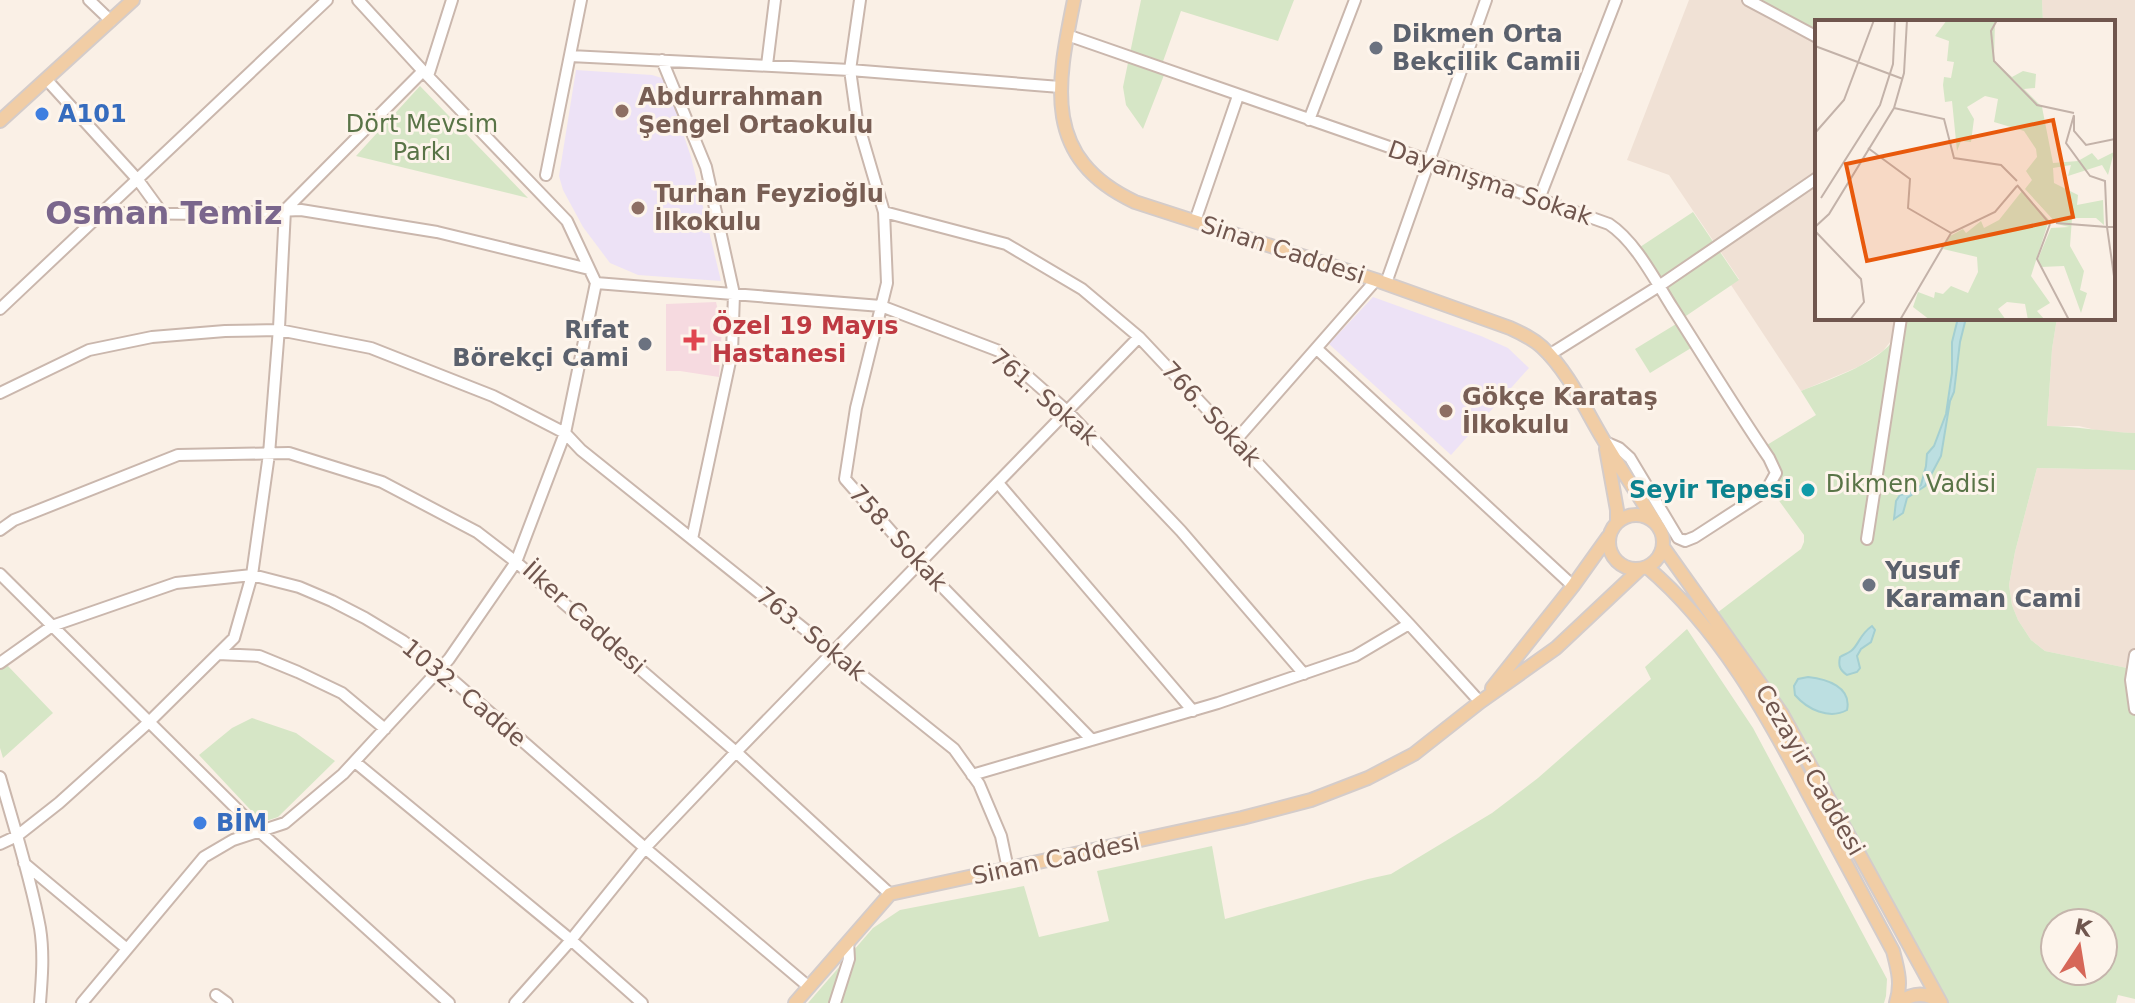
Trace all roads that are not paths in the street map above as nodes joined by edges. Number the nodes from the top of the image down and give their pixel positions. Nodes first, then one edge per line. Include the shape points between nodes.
1 (89, 0) edge
2 (133, 0) edge
3 (327, 0) edge
4 (358, 0) edge
5 (452, 0) edge
6 (581, 0) edge
7 (775, 0) edge
8 (860, 0) edge
9 (1074, 0) edge
10 (1355, 0) edge
11 (1486, 0) edge
12 (1616, 0) edge
13 (1748, 0) edge
14 (111, 21) junction
15 (1067, 35) junction
16 (1815, 36) edge
17 (570, 56) junction
18 (662, 60) junction
19 (767, 65) junction
20 (850, 70) junction
21 (426, 74) junction
22 (46, 79) junction
23 (1060, 87) junction
24 (1238, 96) junction
25 (1309, 120) junction
26 (0, 121) edge
27 (1428, 161) junction
28 (546, 175) dead end
29 (1815, 179) edge
30 (138, 180) junction
31 (1539, 199) junction
32 (285, 210) junction
33 (884, 212) junction
34 (104, 213) junction
35 (162, 213) junction
36 (1195, 221) junction
37 (589, 269) junction
38 (1381, 282) junction
39 (596, 283) junction
40 (1659, 286) junction
41 (734, 294) junction
42 (881, 306) junction
43 (0, 309) edge
44 (1901, 320) edge
45 (279, 329) junction
46 (1139, 337) junction
47 (1317, 349) junction
48 (1549, 355) junction
49 (0, 393) edge
50 (1067, 411) junction
51 (565, 433) junction
52 (1236, 440) junction
53 (1604, 442) junction
54 (269, 454) junction
55 (998, 483) junction
56 (1617, 522) junction
57 (1656, 523) junction
58 (0, 530) edge
59 (1608, 537) junction
60 (692, 539) junction
61 (1867, 539) dead end
62 (1663, 547) junction
63 (516, 562) junction
64 (919, 563) junction
65 (1643, 568) junction
66 (0, 574) edge
67 (252, 575) junction
68 (1573, 586) junction
69 (1409, 624) junction
70 (1712, 624) junction
71 (52, 626) junction
72 (833, 652) junction
73 (218, 654) junction
74 (2135, 655) edge
75 (0, 663) edge
76 (440, 669) junction
77 (1304, 674) junction
78 (1480, 702) junction
79 (2135, 709) edge
80 (1193, 711) junction
81 (149, 722) junction
82 (385, 729) junction
83 (1092, 740) junction
84 (736, 752) junction
85 (355, 762) junction
86 (972, 775) junction
87 (0, 777) edge
88 (259, 831) junction
89 (17, 836) junction
90 (0, 844) edge
91 (645, 848) junction
92 (24, 863) junction
93 (1008, 869) junction
94 (890, 894) junction
95 (571, 940) junction
96 (848, 942) junction
97 (127, 949) junction
98 (809, 987) junction
99 (216, 995) dead end
100 (40, 1003) edge
101 (82, 1003) edge
102 (227, 1003) edge
103 (449, 1003) edge
104 (515, 1003) edge
105 (642, 1003) edge
106 (795, 1003) edge
107 (835, 1003) edge
108 (1898, 1003) edge
109 (1941, 1003) edge

1 - 14 street
2 - 14 main road
3 - 30 street
4 - 21 street
5 - 21 street
6 - 17 street
7 - 19 street
8 - 20 street, 758. Sokak
9 - 15 main road, Sinan Caddesi
10 - 25 street
11 - 27 street
12 - 31 street
13 - 16 street
14 - 22 main road
15 - 23 main road, Sinan Caddesi
15 - 24 street, Dayanışma Sokak
17 - 18 street
17 - 28 street
18 - 19 street
18 - 41 street via 706,167
19 - 20 street
20 - 23 street
20 - 33 street, 758. Sokak via 857,120
21 - 32 street
21 - 37 street via 567,221
22 - 26 main road
22 - 30 street
23 - 36 main road, Sinan Caddesi via 1069,141 1098,180 1135,202
24 - 25 street, Dayanışma Sokak
24 - 36 street
25 - 27 street, Dayanışma Sokak
27 - 31 street, Dayanışma Sokak
27 - 38 street
29 - 40 street
30 - 34 street
30 - 35 street
31 - 40 street, Dayanışma Sokak via 1618,230
32 - 35 street
32 - 37 street via 437,232
32 - 45 street
33 - 42 street, 758. Sokak via 887,283
33 - 46 street, 766. Sokak via 1006,244 1082,289
34 - 35 street
34 - 43 street
36 - 38 main road, Sinan Caddesi
37 - 39 street
38 - 47 street
38 - 48 main road, Sinan Caddesi via 1510,328
39 - 41 street, 761. Sokak
39 - 51 street, İlker Caddesi
40 - 48 street
40 - 53 street, Dayanışma Sokak via 1776,473 1766,491 1685,541 1678,538 1625,452
41 - 42 street, 761. Sokak
41 - 60 street via 732,352
42 - 50 street, 761. Sokak via 999,351
42 - 64 street, 758. Sokak via 845,479
44 - 61 street
45 - 49 street, 763. Sokak via 152,337 89,350
45 - 51 street, 763. Sokak via 371,348 493,396
45 - 54 street
46 - 50 street
46 - 52 street, 766. Sokak
47 - 52 street
47 - 68 street
48 - 53 main road, Sinan Caddesi
50 - 55 street
50 - 77 street, 761. Sokak via 1181,531
51 - 60 street, 763. Sokak
51 - 63 street, İlker Caddesi
52 - 69 street, 766. Sokak
53 - 56 main road, Sinan Caddesi
53 - 57 main road, Sinan Caddesi
54 - 58 street via 178,455
54 - 63 street via 289,453 382,482 477,532
54 - 67 street
55 - 64 street
55 - 80 street
56 - 57 main road via 1641,515
56 - 59 main road
57 - 62 main road
59 - 65 main road via 1615,561
59 - 68 main road, Sinan Caddesi
60 - 72 street, 763. Sokak
62 - 65 main road via 1655,562
62 - 70 main road, Cezayir Caddesi
63 - 76 street
63 - 84 street, İlker Caddesi
64 - 72 street
64 - 83 street, 758. Sokak
65 - 70 main road, Cezayir Caddesi
65 - 78 main road, Sinan Caddesi via 1556,648
66 - 71 street
67 - 71 street, 1032. Cadde via 176,583
67 - 73 street via 234,638
67 - 76 street, 1032. Cadde via 332,601
68 - 78 main road, Sinan Caddesi
69 - 77 street via 1355,656
69 - 78 street, 766. Sokak
70 - 108 main road, Cezayir Caddesi via 1770,720 1893,951 1900,974
70 - 109 main road, Cezayir Caddesi via 1782,714
71 - 75 street, 1032. Cadde
71 - 81 street
72 - 84 street
72 - 86 street, 763. Sokak via 954,749
73 - 81 street
73 - 82 street via 259,656 298,672 342,693
74 - 79 street
76 - 82 street
76 - 91 street, 1032. Cadde
77 - 80 street
78 - 93 main road, Sinan Caddesi via 1414,754 1311,800
80 - 83 street
81 - 88 street
81 - 89 street
82 - 85 street
83 - 86 street
84 - 91 street
84 - 94 street, İlker Caddesi
85 - 88 street via 285,823
85 - 95 street
86 - 93 street, 763. Sokak via 1001,836
87 - 89 street
88 - 97 street via 204,857
88 - 103 street
89 - 90 street
89 - 92 street
91 - 95 street
91 - 98 street, 1032. Cadde
92 - 97 street
92 - 100 street via 40,929
93 - 94 main road, Sinan Caddesi
94 - 96 main road
95 - 104 street
95 - 105 street
96 - 98 main road
96 - 107 street via 849,959
97 - 101 street
98 - 106 main road
99 - 102 street
108 - 109 main road via 1919,994

